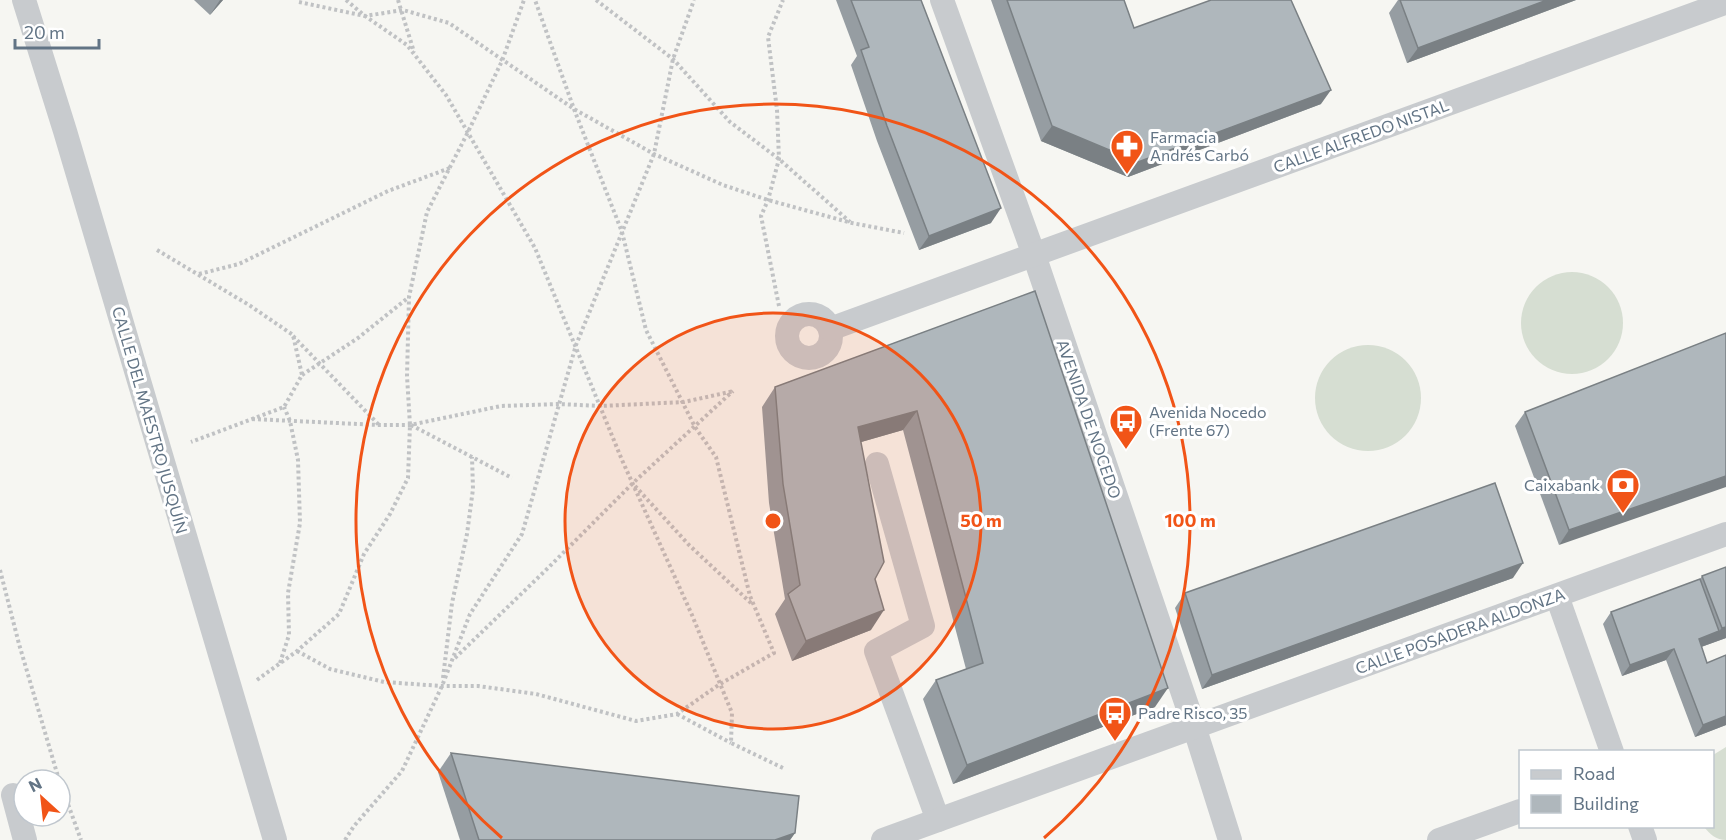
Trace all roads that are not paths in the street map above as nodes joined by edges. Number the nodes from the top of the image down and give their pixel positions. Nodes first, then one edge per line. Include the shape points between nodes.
1 (24, 0) edge
2 (942, 0) edge
3 (1723, 6) edge
4 (1034, 255) junction
5 (830, 329) dead end
6 (877, 464) dead end
7 (1726, 534) edge
8 (1557, 596) junction
9 (1194, 726) junction
10 (1611, 750) edge
11 (1519, 812) edge
12 (938, 820) junction
13 (275, 840) edge
14 (883, 840) edge
15 (1230, 840) edge
16 (1439, 840) edge

1 - 13 street, CALLE DEL MAESTRO JUSQUÍN
2 - 4 street, AVENIDA DE NOCEDO
3 - 4 street, CALLE ALFREDO NISTAL
4 - 5 street, CALLE ALFREDO NISTAL
4 - 9 street, AVENIDA DE NOCEDO
6 - 12 street via 922,626 876,651
7 - 8 street, CALLE POSADERA ALDONZA
8 - 9 street, CALLE POSADERA ALDONZA
8 - 10 street
9 - 12 street, CALLE POSADERA ALDONZA
9 - 15 street, AVENIDA DE NOCEDO
11 - 16 street
12 - 14 street, CALLE POSADERA ALDONZA

